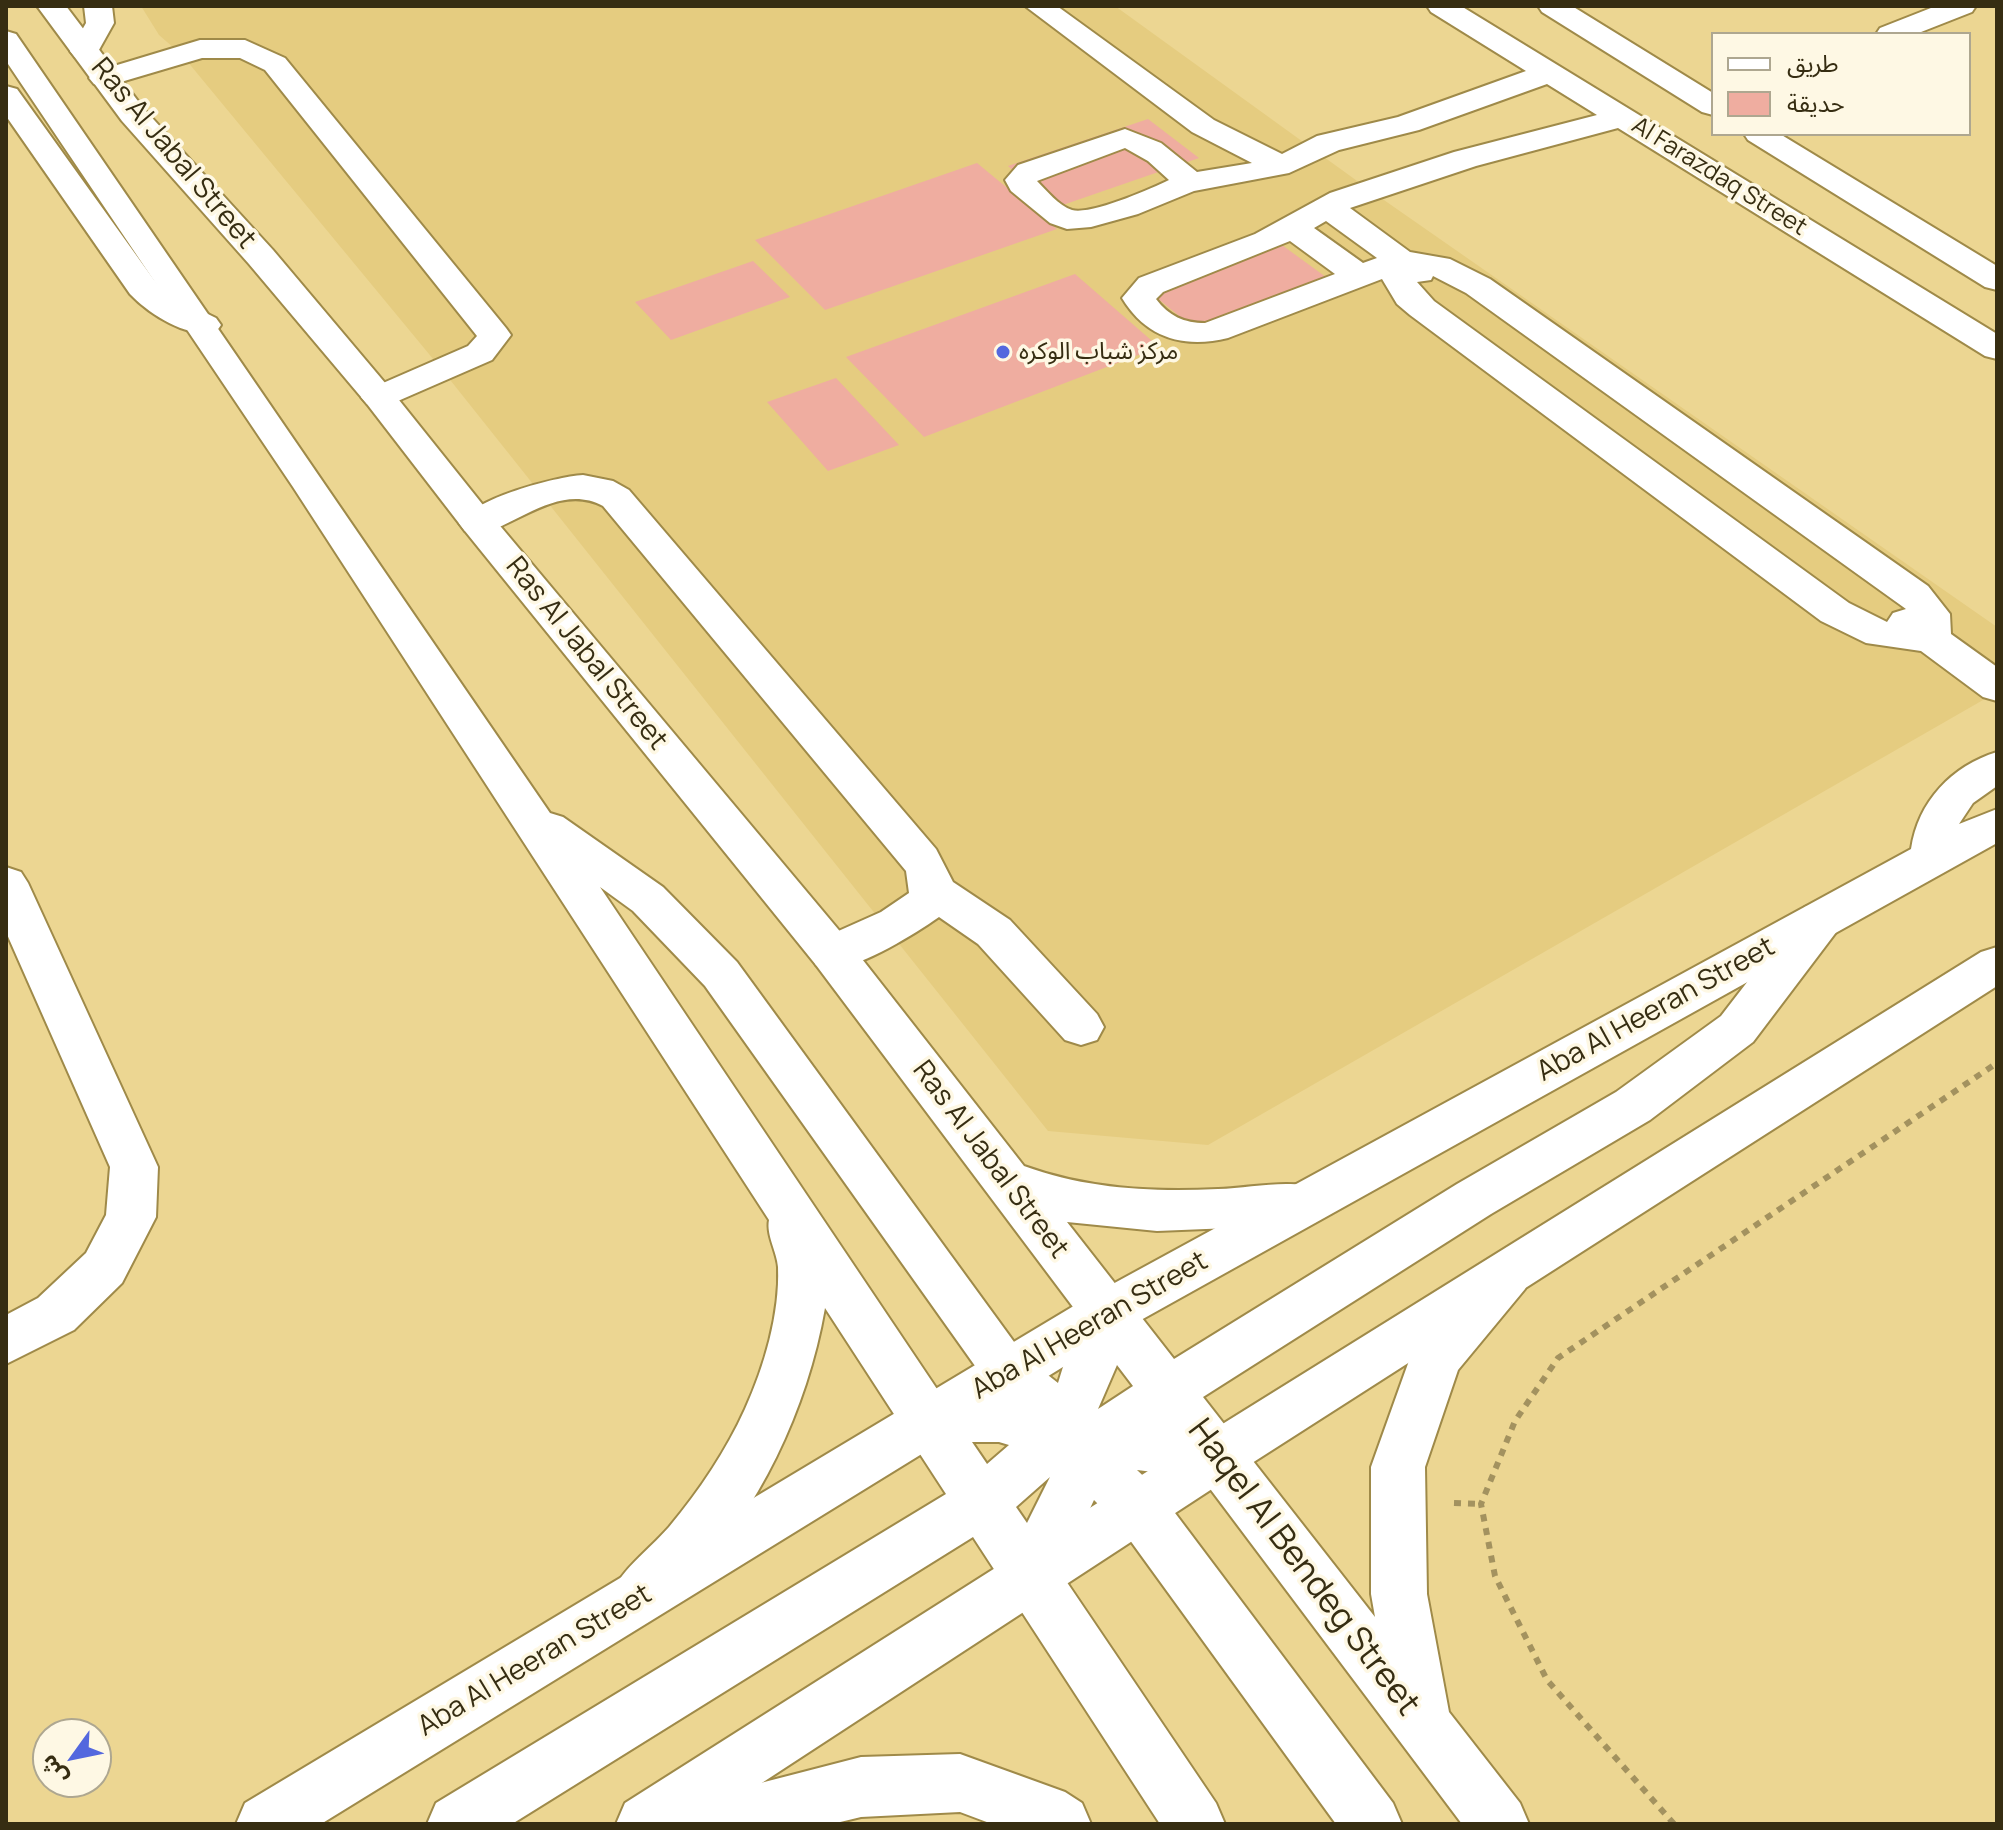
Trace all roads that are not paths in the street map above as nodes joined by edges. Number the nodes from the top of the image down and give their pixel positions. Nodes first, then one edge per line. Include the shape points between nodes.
1 (51, 6) edge
2 (99, 6) edge
3 (1039, 6) edge
4 (1441, 6) edge
5 (1474, 6) edge
6 (1552, 6) edge
7 (1962, 6) edge
8 (1895, 32) edge
9 (6, 40) edge
10 (94, 64) junction
11 (1549, 73) junction
12 (6, 95) edge
13 (1710, 102) edge
14 (1223, 105) dead end
15 (1622, 118) junction
16 (1762, 136) edge
17 (1305, 154) junction
18 (1186, 183) dead end
19 (1389, 185) junction
20 (1326, 206) junction
21 (1292, 227) junction
22 (1402, 261) junction
23 (1967, 263) junction
24 (1358, 275) junction
25 (1997, 280) edge
26 (1923, 283) junction
27 (204, 325) junction
28 (1997, 329) edge
29 (1997, 349) edge
30 (379, 397) junction
31 (478, 523) junction
32 (1930, 639) junction
33 (1997, 687) edge
34 (1997, 767) edge
35 (527, 812) junction
36 (1997, 824) edge
37 (1931, 857) junction
38 (6, 883) edge
39 (932, 890) junction
40 (1821, 919) junction
41 (832, 953) junction
42 (1997, 964) edge
43 (1081, 1027) dead end
44 (1010, 1182) junction
45 (786, 1203) junction
46 (1304, 1204) junction
47 (1507, 1274) junction
48 (1105, 1314) junction
49 (6, 1341) edge
50 (1007, 1373) junction
51 (1168, 1391) junction
52 (928, 1419) junction
53 (1078, 1438) junction
54 (1219, 1455) junction
55 (981, 1502) junction
56 (1138, 1507) junction
57 (1029, 1576) junction
58 (635, 1601) junction
59 (1422, 1726) junction
60 (266, 1824) edge
61 (457, 1824) edge
62 (646, 1824) edge
63 (718, 1824) edge
64 (1061, 1824) edge
65 (1195, 1824) edge
66 (1372, 1824) edge
67 (1499, 1824) edge

1 - 10 main road, Ras Al Jabal Street
2 - 10 main road
3 - 17 main road via 1193,120
4 - 11 main road, Al Farazdaq Street
5 - 26 main road, Al Farazdaq Street
6 - 13 main road
7 - 8 main road
9 - 27 main road
10 - 30 main road, Ras Al Jabal Street
10 - 30 main road via 200,49 245,49 275,64 494,335 480,353
11 - 15 main road, Al Farazdaq Street
11 - 17 main road
12 - 27 main road via 142,287 155,301
14 - 17 main road
15 - 19 main road via 1492,151
15 - 29 main road, Al Farazdaq Street
16 - 23 main road
17 - 18 main road
17 - 19 main road
19 - 20 main road
20 - 21 main road
20 - 22 main road
21 - 24 main road
21 - 24 main road via 1151,285 1142,290 1141,303 1174,330 1206,334
22 - 24 main road
22 - 32 main road via 1433,264 1478,286 1897,581 1929,609 1934,624
22 - 32 main road via 1398,278 1422,308 1835,612 1880,634
23 - 25 main road
23 - 26 main road
26 - 28 main road, Al Farazdaq Street
27 - 35 main road
30 - 31 main road, Ras Al Jabal Street
31 - 39 main road via 565,487 603,488 616,498 921,860 931,875
31 - 41 main road, Ras Al Jabal Street
32 - 33 main road
34 - 37 main road via 1959,791 1943,810
35 - 45 main road
35 - 50 main road via 648,899 721,974
36 - 37 main road, Aba Al Heeran Street
37 - 40 main road, Aba Al Heeran Street
38 - 49 main road via 134,1167 131,1217 104,1268 56,1314
39 - 41 main road via 929,902 916,913
39 - 43 main road via 994,932
40 - 46 main road, Aba Al Heeran Street
40 - 51 main road via 1737,1029 1633,1106
41 - 44 main road, Ras Al Jabal Street
42 - 47 main road
44 - 46 main road via 1066,1202 1125,1209 1206,1211
44 - 48 main road, Ras Al Jabal Street
45 - 52 main road
45 - 58 main road via 804,1269 795,1335 782,1380 740,1472 693,1539
46 - 48 main road, Aba Al Heeran Street
47 - 54 main road
47 - 59 main road via 1436,1358 1398,1467 1399,1594
48 - 50 main road, Aba Al Heeran Street
48 - 51 main road, Haqel Al Bendeg Street
48 - 53 main road
50 - 52 main road, Aba Al Heeran Street
50 - 53 main road
51 - 53 main road
51 - 54 main road, Haqel Al Bendeg Street
52 - 53 main road via 999,1418
52 - 55 main road
52 - 58 main road, Aba Al Heeran Street
53 - 54 main road
53 - 55 main road
53 - 56 main road
53 - 57 main road
54 - 56 main road
54 - 59 main road, Haqel Al Bendeg Street
55 - 57 main road
55 - 61 main road
56 - 57 main road
56 - 66 main road
57 - 62 main road
57 - 65 main road
58 - 60 main road, Aba Al Heeran Street
59 - 67 main road, Haqel Al Bendeg Street
63 - 64 main road via 861,1787 960,1783

